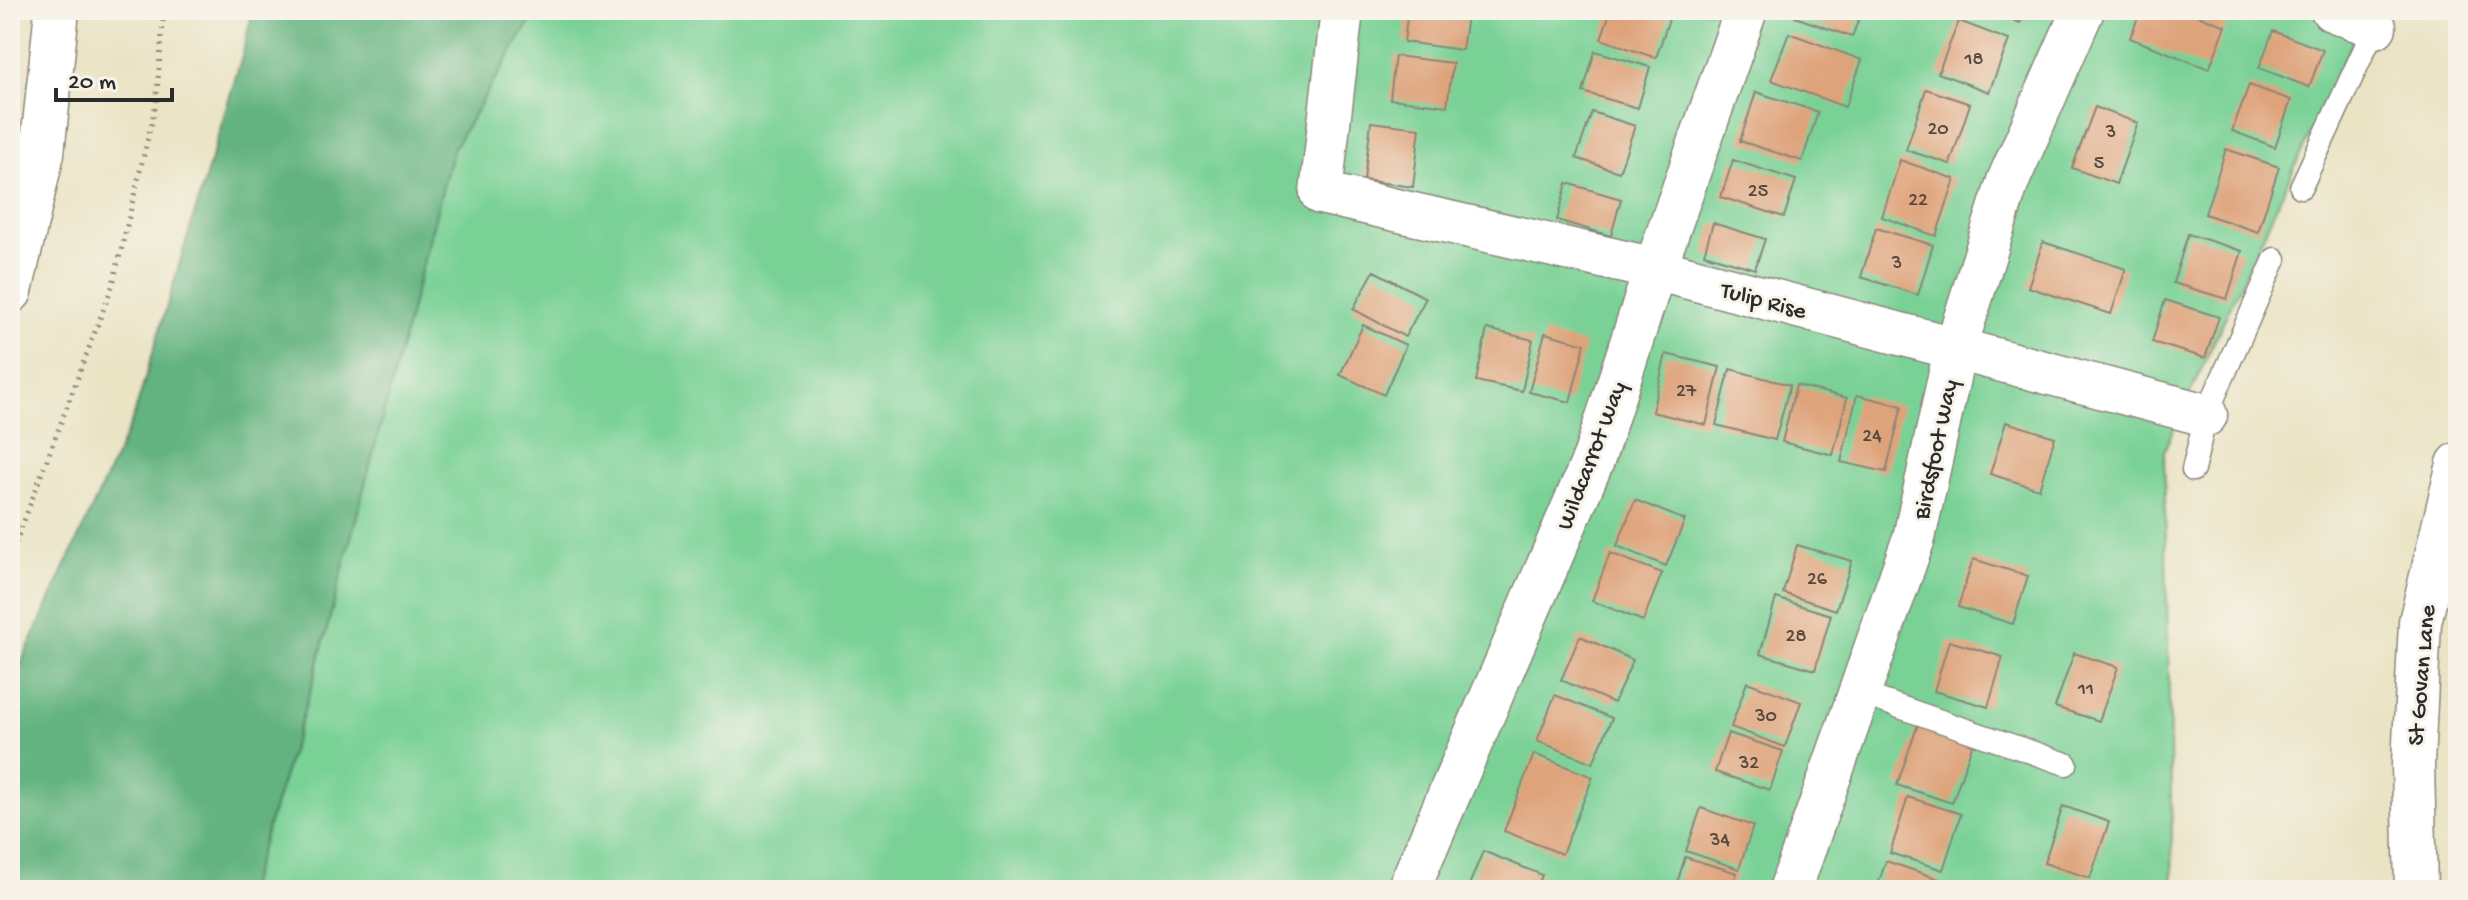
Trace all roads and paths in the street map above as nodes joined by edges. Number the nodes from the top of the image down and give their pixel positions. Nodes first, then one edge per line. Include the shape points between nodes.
1 (57, 10) edge
2 (164, 10) edge
3 (1342, 10) edge
4 (1746, 10) edge
5 (2083, 10) edge
6 (2332, 10) edge
7 (2379, 18) edge
8 (2301, 187) dead end
9 (2275, 259) dead end
10 (1655, 269) junction
11 (10, 291) edge
12 (1955, 350) junction
13 (2206, 415) junction
14 (2458, 464) edge
15 (2193, 470) dead end
16 (10, 558) edge
17 (1859, 693) junction
18 (2066, 764) dead end
19 (1408, 890) edge
20 (1790, 890) edge
21 (2416, 890) edge

1 - 11 street via 42,153
2 - 16 path via 156,104 113,284
3 - 10 street, Tulip Rise via 1321,193
4 - 10 street, Wildcarrot Way
5 - 12 street, Birdsfoot Way via 2008,181
6 - 7 street
7 - 8 lane
9 - 13 lane
10 - 12 street, Tulip Rise
10 - 19 street, Wildcarrot Way via 1594,458
12 - 13 street, Tulip Rise
12 - 17 street, Birdsfoot Way via 1914,538
13 - 15 lane
14 - 21 street, St Govan Lane via 2420,622 2413,764
17 - 18 lane
17 - 20 street, Birdsfoot Way

